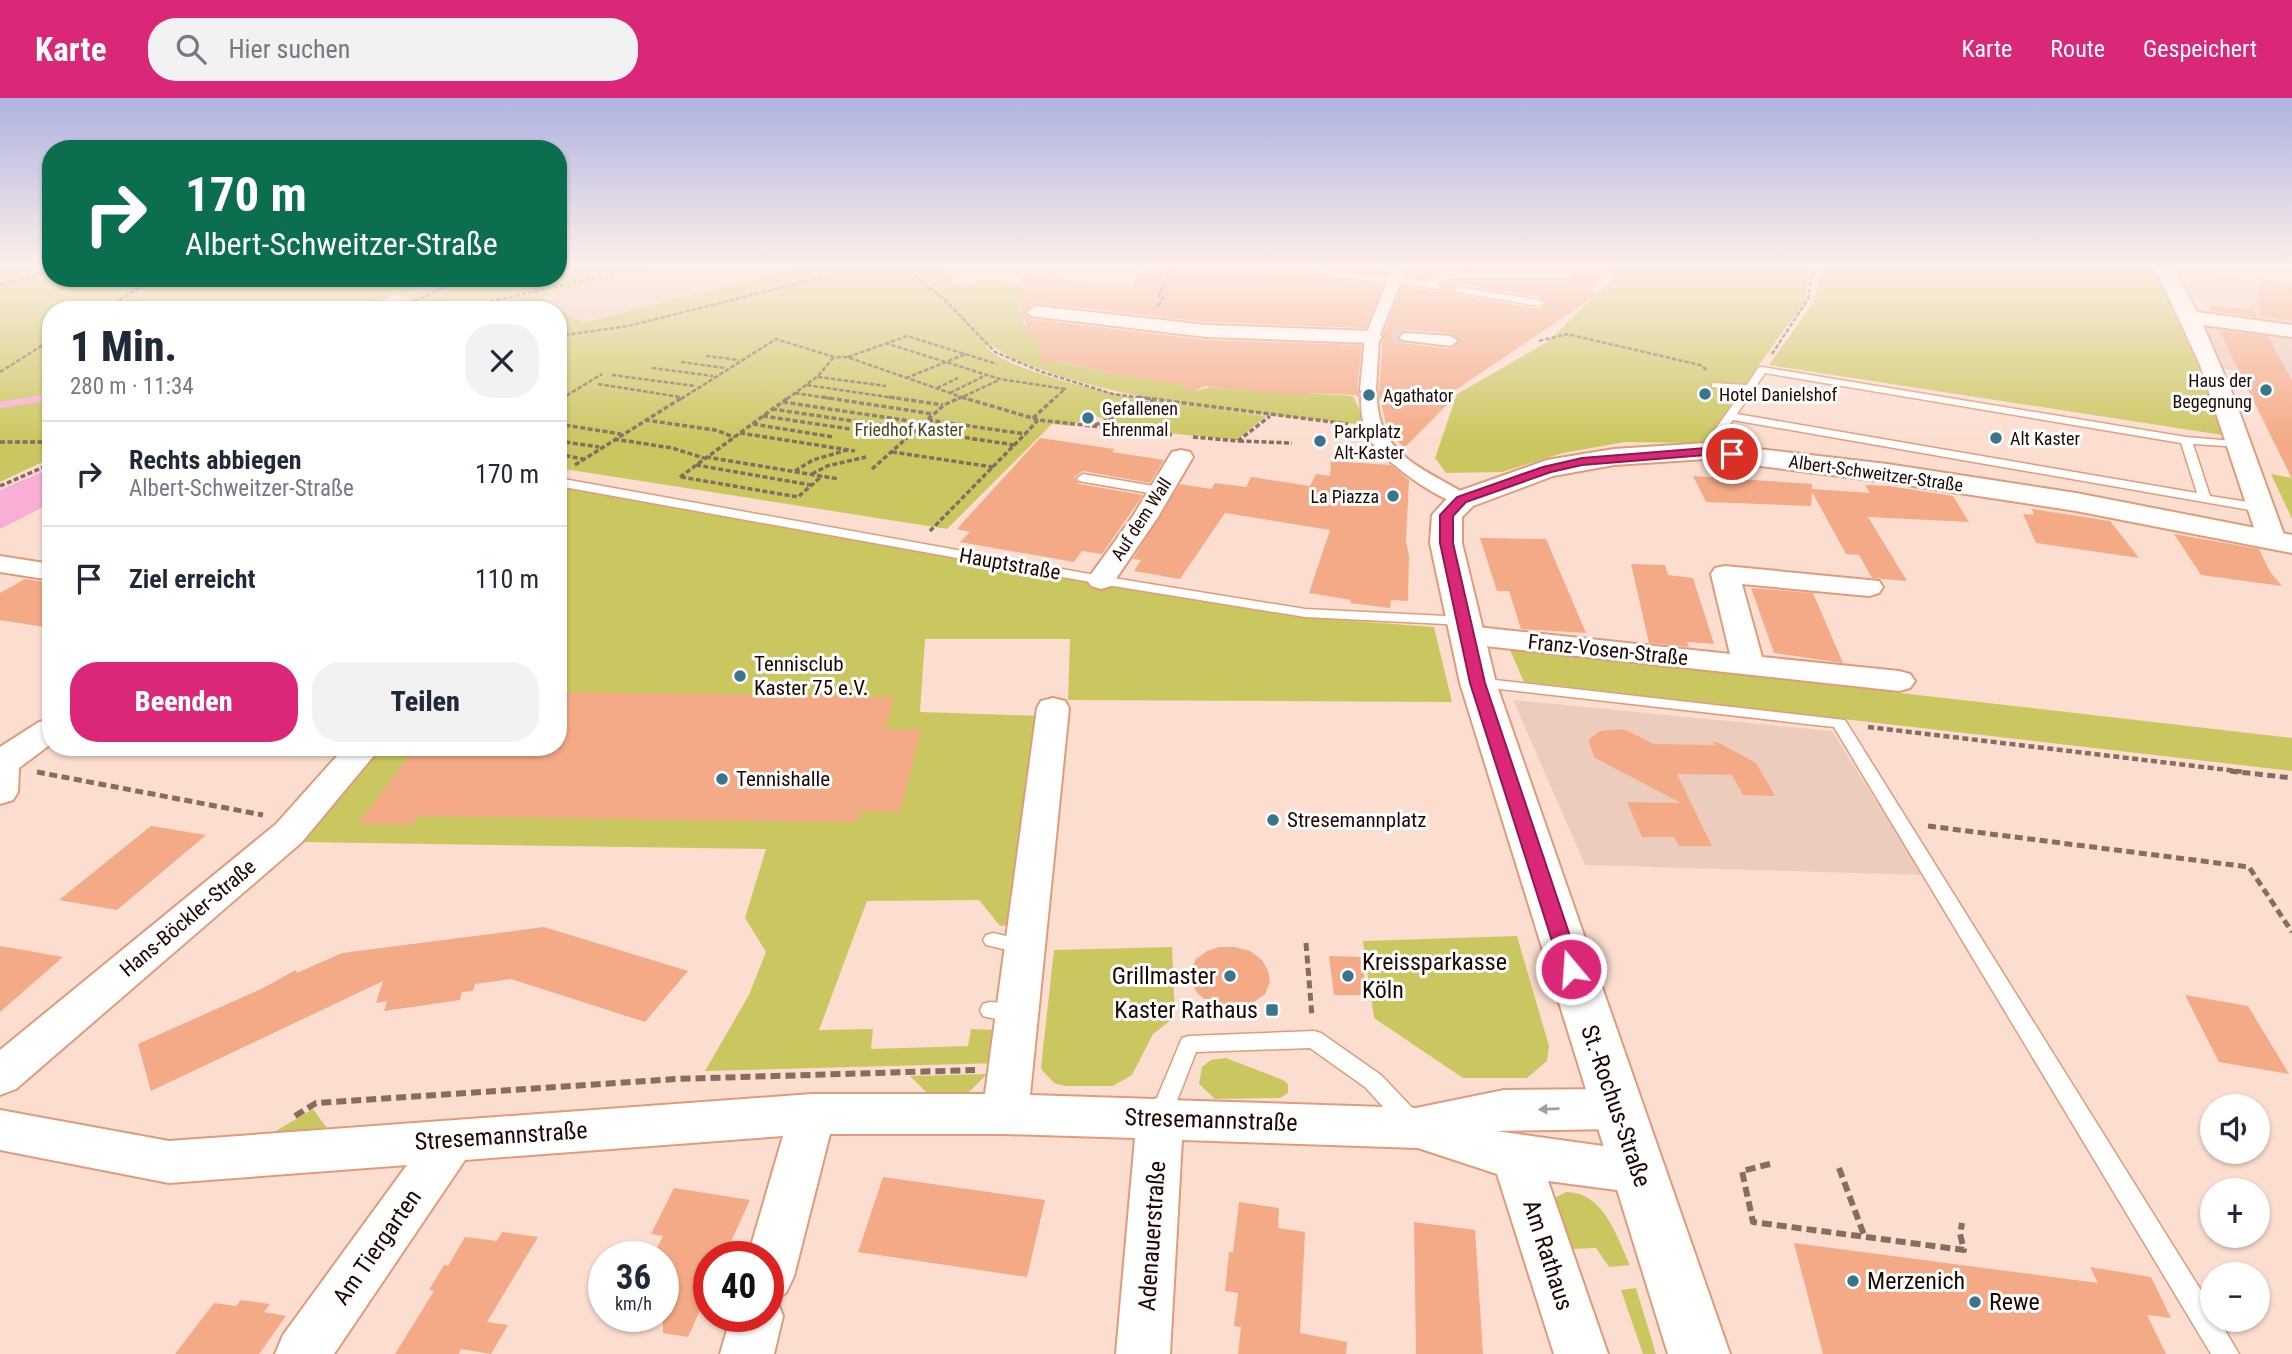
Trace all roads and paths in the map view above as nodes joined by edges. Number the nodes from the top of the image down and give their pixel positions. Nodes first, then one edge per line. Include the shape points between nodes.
1 (637, 324) edge
2 (970, 324) edge
3 (1125, 324) edge
4 (1388, 324) edge
5 (1792, 324) edge
6 (2193, 324) edge
7 (2238, 324) edge
8 (1143, 326) joint
9 (2292, 331) edge
10 (567, 335) edge
11 (1386, 336) junction
12 (1450, 341) dead end
13 (1539, 341) dead end
14 (885, 343) junction
15 (42, 346) edge
16 (966, 354) junction
17 (706, 356) dead end
18 (834, 357) junction
19 (847, 357) junction
20 (739, 360) junction
21 (681, 362) dead end
22 (945, 362) junction
23 (997, 364) dead end
24 (652, 368) dead end
25 (726, 368) junction
26 (1762, 370) junction
27 (0, 372) edge
28 (603, 374) dead end
29 (612, 375) dead end
30 (986, 375) junction
31 (713, 376) junction
32 (818, 376) junction
33 (905, 378) junction
34 (958, 378) dead end
35 (1000, 379) junction
36 (598, 384) dead end
37 (806, 384) junction
38 (1716, 385) dead end
39 (886, 386) dead end
40 (1731, 386) junction
41 (696, 387) junction
42 (935, 388) junction
43 (1750, 388) junction
44 (794, 393) junction
45 (949, 393) junction
46 (567, 396) edge
47 (680, 397) junction
48 (961, 397) junction
49 (1155, 400) junction
50 (782, 402) junction
51 (944, 405) junction
52 (772, 409) junction
53 (934, 414) junction
54 (763, 416) junction
55 (1270, 416) junction
56 (1731, 416) junction
57 (1032, 418) junction
58 (644, 420) junction
59 (1039, 420) junction
60 (925, 422) junction
61 (752, 424) junction
62 (815, 424) junction
63 (567, 426) edge
64 (1092, 426) junction
65 (1373, 427) junction
66 (850, 429) dead end
67 (916, 430) junction
68 (805, 432) junction
69 (740, 433) junction
70 (622, 434) junction
71 (1025, 434) junction
72 (734, 437) junction
73 (834, 437) dead end
74 (614, 439) junction
75 (2186, 440) junction
76 (1238, 441) junction
77 (0, 442) edge
78 (42, 442) edge
79 (567, 442) edge
80 (795, 442) junction
81 (1292, 443) dead end
82 (2241, 444) junction
83 (1015, 445) junction
84 (601, 448) junction
85 (847, 450) junction
86 (855, 451) dead end
87 (1706, 451) junction
88 (891, 452) junction
89 (567, 456) edge
90 (866, 457) dead end
91 (1181, 457) dead end
92 (706, 458) junction
93 (584, 459) junction
94 (695, 465) junction
95 (993, 467) junction
96 (42, 468) edge
97 (872, 469) dead end
98 (567, 470) dead end
99 (794, 472) junction
100 (812, 475) junction
101 (822, 476) junction
102 (1083, 478) dead end
103 (838, 479) dead end
104 (567, 484) edge
105 (812, 485) junction
106 (0, 486) edge
107 (1160, 491) junction
108 (2205, 498) junction
109 (1462, 500) junction
110 (2261, 508) junction
111 (2282, 542) edge
112 (915, 546) junction
113 (0, 565) edge
114 (42, 570) edge
115 (1101, 580) junction
116 (1869, 587) dead end
117 (1466, 628) junction
118 (1748, 664) junction
119 (1899, 681) dead end
120 (1478, 683) junction
121 (1053, 708) dead end
122 (1839, 723) junction
123 (42, 735) edge
124 (356, 756) edge
125 (1, 775) edge
126 (2292, 778) edge
127 (299, 822) junction
128 (1901, 822) junction
129 (2292, 932) edge
130 (1306, 943) dead end
131 (1314, 1039) junction
132 (1011, 1069) junction
133 (0, 1076) edge
134 (1617, 1109) junction
135 (812, 1114) junction
136 (1005, 1114) junction
137 (1160, 1117) junction
138 (282, 1123) dead end
139 (1416, 1128) junction
140 (0, 1130) edge
141 (452, 1140) junction
142 (1516, 1155) junction
143 (1770, 1164) dead end
144 (1839, 1168) dead end
145 (1639, 1172) junction
146 (1962, 1223) dead end
147 (1864, 1235) junction
148 (778, 1241) edge
149 (753, 1332) edge
150 (302, 1354) edge
151 (747, 1354) edge
152 (1143, 1354) edge
153 (1581, 1354) edge
154 (1699, 1354) edge
155 (2226, 1354) edge

1 - 10 path
2 - 49 path via 1000,355 1101,391
3 - 8 street
4 - 11 street
5 - 26 path
6 - 82 street
7 - 9 street
8 - 11 street via 1248,334
11 - 12 street
11 - 65 street via 1369,395
13 - 40 path via 1567,334 1602,341 1700,365
14 - 16 path via 907,336
14 - 19 path
14 - 22 path
15 - 27 path
16 - 22 path
16 - 23 path
17 - 20 path
18 - 19 path
18 - 20 path via 776,339
18 - 32 path
19 - 33 path
20 - 25 path
21 - 25 path
22 - 30 path
22 - 33 path
24 - 31 path
25 - 31 path
26 - 43 lane
26 - 75 lane
28 - 46 path
29 - 41 path
30 - 35 path
30 - 45 path
31 - 41 path
32 - 37 path
32 - 39 path
33 - 42 path
34 - 42 path
35 - 48 path
35 - 57 path via 1065,389
36 - 47 path
37 - 44 path
37 - 51 path
38 - 40 lane
40 - 43 lane
41 - 47 path
42 - 45 path
43 - 56 lane
44 - 50 path
44 - 53 path
45 - 48 path
47 - 58 path
48 - 51 path
48 - 57 path
49 - 55 path
49 - 64 path
50 - 52 path
50 - 60 path
51 - 53 path
52 - 54 path
52 - 67 path
53 - 60 path
54 - 61 path
54 - 62 path
55 - 65 path
55 - 76 path
56 - 87 lane
56 - 108 lane
57 - 59 path
58 - 70 path
58 - 72 path
59 - 64 path
59 - 71 path
60 - 67 path
60 - 71 path
61 - 68 path
61 - 69 path
62 - 66 path
62 - 68 path
63 - 70 path
64 - 76 path
65 - 109 street via 1395,456
67 - 83 path
67 - 88 path
68 - 73 path
68 - 80 path
69 - 72 path
69 - 80 path
70 - 74 path
71 - 83 path
72 - 92 path
74 - 84 path
74 - 92 path
75 - 82 lane
75 - 108 lane
76 - 81 path
77 - 78 path
79 - 84 path
80 - 85 path
82 - 110 street
83 - 95 path
84 - 93 path
85 - 86 path
85 - 99 path via 813,460
87 - 109 street, Albert-Schweitzer-Straße via 1582,461
87 - 111 street, Albert-Schweitzer-Straße via 2063,500
88 - 95 path
88 - 97 path
89 - 93 path
90 - 100 path via 860,463 830,464
91 - 107 street, Auf dem Wall
92 - 94 path
92 - 99 path
93 - 98 path
94 - 105 path
94 - 105 path via 680,477 798,497
95 - 112 path
96 - 106 path
99 - 100 path
100 - 101 path
101 - 103 path
101 - 105 path
102 - 107 lane
104 - 112 lane, Hauptstraße
107 - 115 street, Auf dem Wall
108 - 110 lane
109 - 117 street, St.-Rochus-Straße via 1447,515 1444,528
110 - 111 street
112 - 115 lane, Hauptstraße
113 - 114 street
115 - 117 lane, Hauptstraße via 1306,613
116 - 118 street via 1725,574
117 - 118 street, Franz-Vosen-Straße
117 - 120 street, St.-Rochus-Straße
118 - 119 street, Franz-Vosen-Straße
120 - 122 lane
120 - 134 street, St.-Rochus-Straße
121 - 132 street via 1010,943 1004,1010
122 - 126 path
122 - 128 lane
123 - 125 street via 13,754
124 - 127 street, Hans-Böckler-Straße
125 - 127 path
127 - 133 street, Hans-Böckler-Straße
128 - 129 path via 2249,867
128 - 155 lane
130 - 131 path
131 - 137 lane via 1189,1044
131 - 139 lane via 1373,1082
132 - 136 street
132 - 138 path via 676,1079 316,1103
134 -> 139 street, Stresemannstraße via 1504,1110
134 - 145 street, St.-Rochus-Straße
135 - 136 street, Stresemannstraße
135 - 141 street, Stresemannstraße
135 - 148 street
136 - 137 street, Stresemannstraße
137 - 139 street, Stresemannstraße
137 - 152 street, Adenauerstraße
139 - 142 street, Stresemannstraße
140 - 141 street, Stresemannstraße via 169,1162
141 - 150 street, Am Tiergarten
142 - 145 street, Stresemannstraße
142 - 153 street, Am Rathaus
143 - 147 path via 1742,1171 1753,1223
144 - 147 path
145 - 154 street, St.-Rochus-Straße
146 - 147 path via 1965,1250
149 - 151 street

